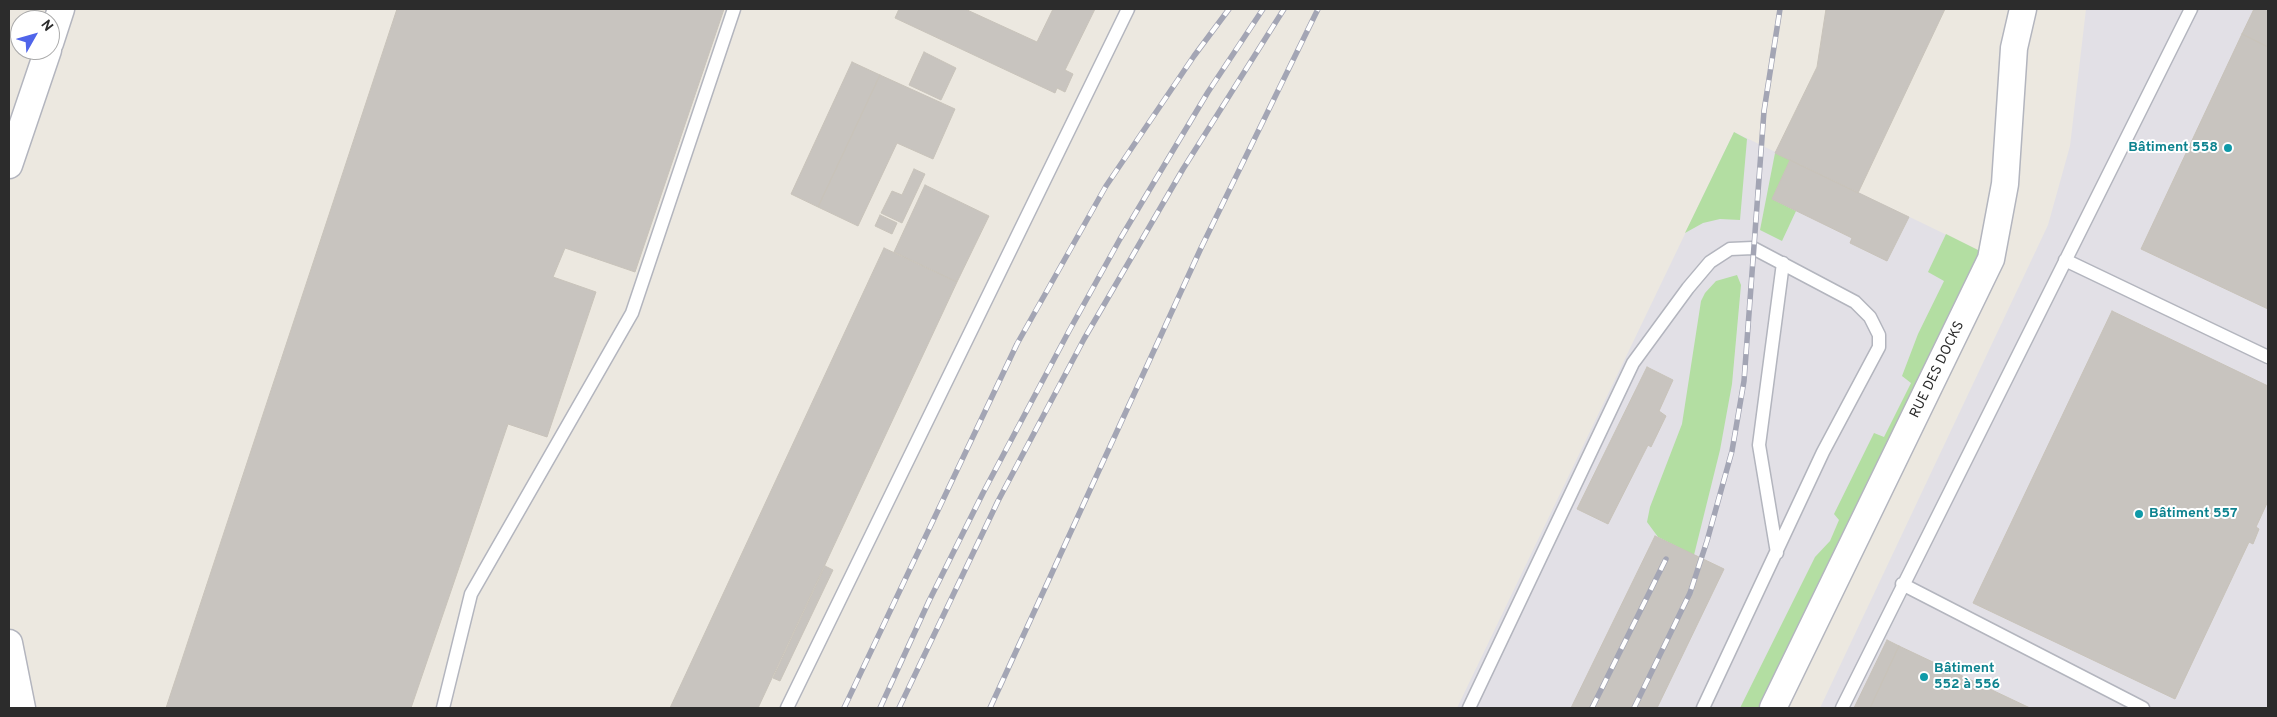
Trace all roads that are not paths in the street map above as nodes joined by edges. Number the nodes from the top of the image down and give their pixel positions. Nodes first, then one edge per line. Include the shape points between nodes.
1 (734, 9) edge
2 (1128, 9) edge
3 (2023, 9) edge
4 (2191, 9) edge
5 (45, 60) edge
6 (9, 165) edge
7 (2065, 260) junction
8 (1783, 264) junction
9 (2268, 358) edge
10 (1777, 553) junction
11 (1902, 584) junction
12 (9, 643) edge
13 (22, 708) edge
14 (443, 708) edge
15 (787, 708) edge
16 (1469, 708) edge
17 (1703, 708) edge
18 (1773, 708) edge
19 (1842, 708) edge
20 (2143, 708) edge

1 - 14 lane via 632,313 471,594
2 - 15 lane
3 - 18 street, RUE DES DOCKS via 2014,48 2005,184 1991,259
4 - 7 lane
5 - 6 street
7 - 9 lane
7 - 11 lane
8 - 10 lane via 1759,445
8 - 10 lane via 1855,302 1870,317 1879,335 1879,347 1823,452
8 - 16 lane via 1753,248 1730,249 1710,262 1634,363
10 - 17 lane
11 - 19 lane
11 - 20 lane
12 - 13 street

